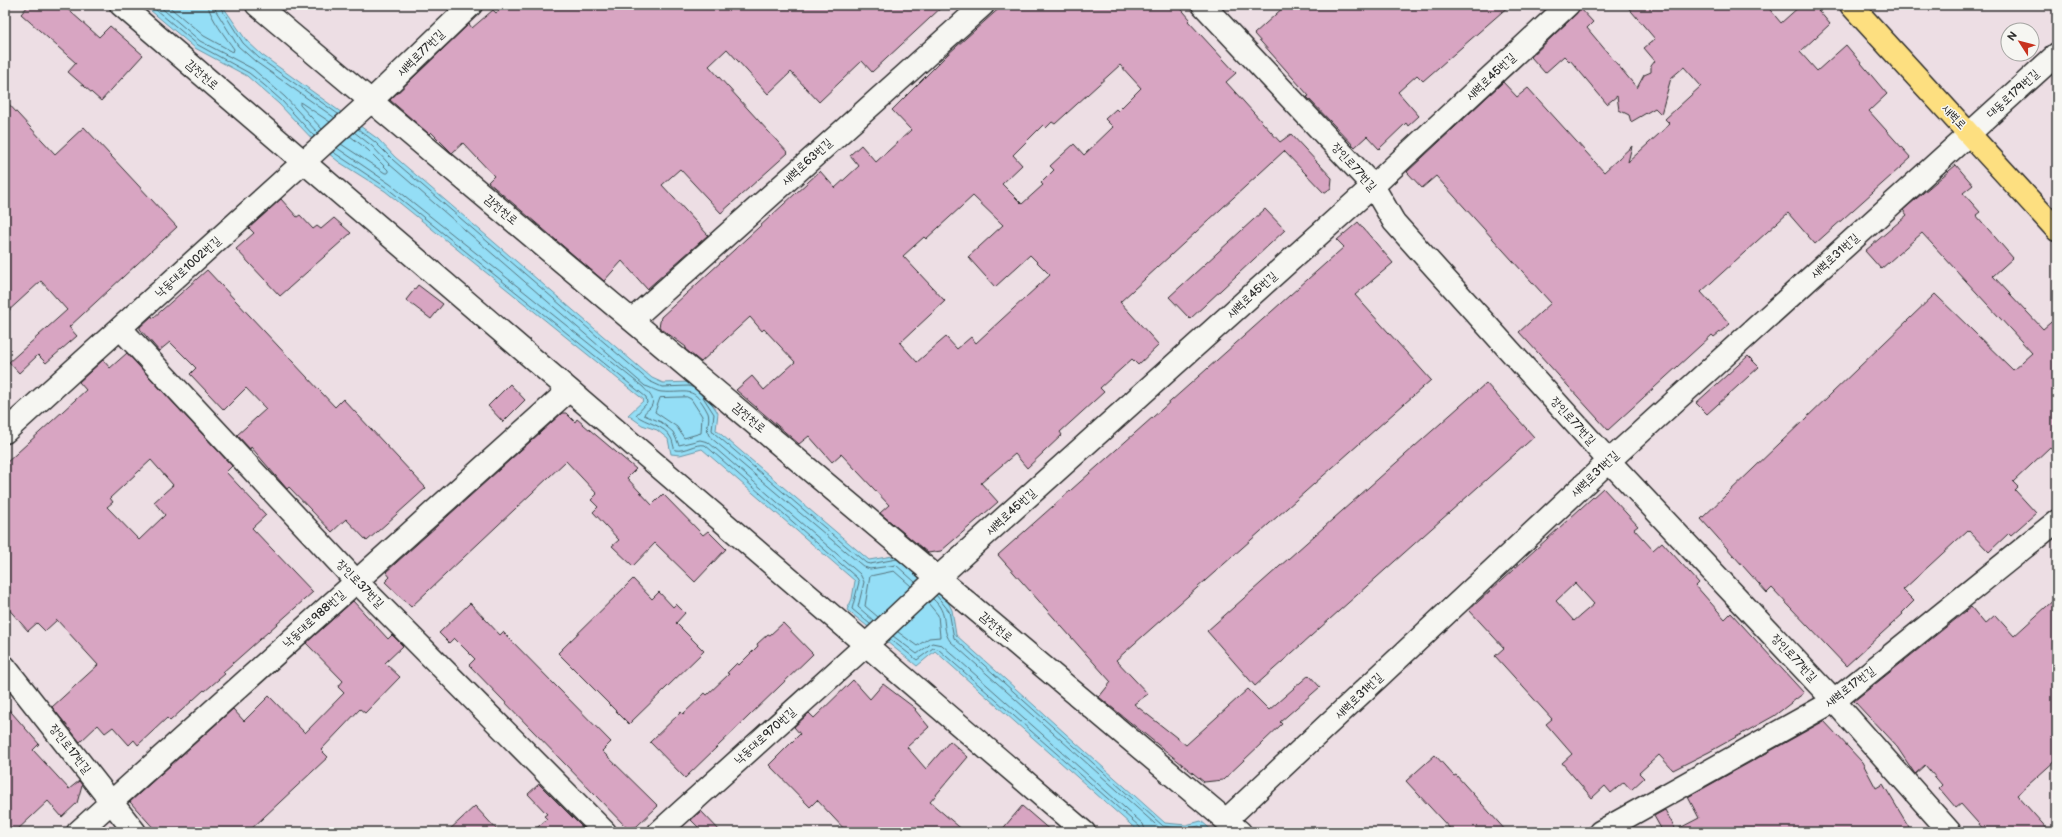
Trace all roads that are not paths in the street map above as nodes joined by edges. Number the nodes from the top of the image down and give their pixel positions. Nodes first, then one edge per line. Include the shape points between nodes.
1 (121, 5) edge
2 (257, 5) edge
3 (471, 5) edge
4 (983, 5) edge
5 (1203, 5) edge
6 (1568, 5) edge
7 (1851, 5) edge
8 (2057, 54) edge
9 (367, 105) junction
10 (1969, 134) junction
11 (306, 160) junction
12 (1373, 186) junction
13 (2057, 230) edge
14 (632, 320) junction
15 (121, 329) junction
16 (569, 390) junction
17 (5, 432) edge
18 (1609, 461) junction
19 (2057, 521) edge
20 (935, 580) junction
21 (356, 581) junction
22 (869, 643) junction
23 (5, 667) edge
24 (1834, 701) junction
25 (111, 802) junction
26 (1233, 826) edge
27 (78, 832) edge
28 (135, 832) edge
29 (605, 832) edge
30 (658, 832) edge
31 (1084, 832) edge
32 (1600, 832) edge
33 (1950, 832) edge

1 - 11 street, 감전천로
2 - 9 street, 감전천로
3 - 9 street, 새벽로77번길
4 - 14 street, 새벽로63번길
5 - 12 street, 장인로77번길
6 - 12 street, 새벽로45번길
7 - 10 main road, 새벽로
8 - 10 street, 대동로179번길
9 - 11 street, 낙동대로1002번길
9 - 14 street, 감전천로
10 - 13 main road, 새벽로
10 - 18 street, 새벽로31번길
11 - 15 street, 낙동대로1002번길
11 - 16 street, 감전천로
12 - 18 street, 장인로77번길 via 1394,222
12 - 20 street, 새벽로45번길
14 - 20 street, 감전천로
15 - 17 street, 낙동대로1002번길
15 - 21 street, 장인로37번길
16 - 21 street, 낙동대로988번길
16 - 22 street, 감전천로
18 - 24 street, 장인로77번길
18 - 26 street, 새벽로31번길
19 - 24 street, 새벽로17번길
20 - 22 street, 새벽로45번길
20 - 26 street, 감전천로
21 - 25 street, 낙동대로988번길
21 - 29 street, 장인로37번길
22 - 30 street, 낙동대로970번길
22 - 31 street, 감전천로
23 - 25 street, 장인로17번길
24 - 32 street, 새벽로17번길
24 - 33 street, 장인로77번길
25 - 27 street, 낙동대로988번길
25 - 28 street, 장인로17번길

